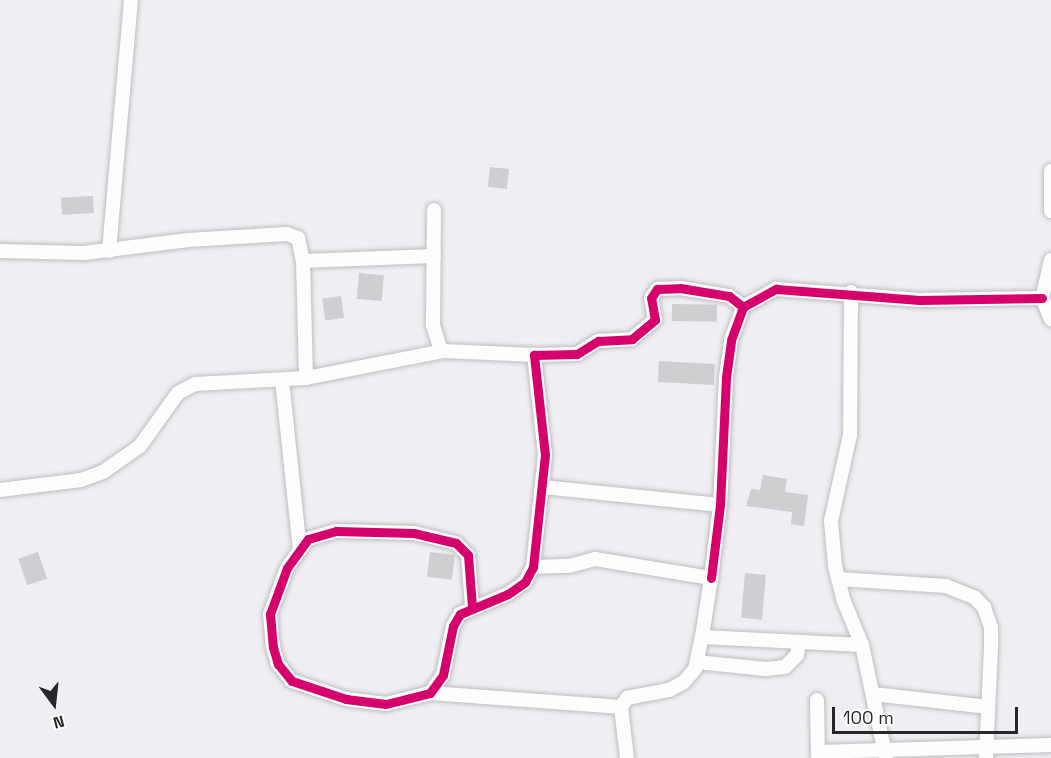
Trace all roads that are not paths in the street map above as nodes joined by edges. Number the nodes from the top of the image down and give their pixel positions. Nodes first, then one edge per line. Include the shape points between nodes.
1 (131, 0) edge
2 (1051, 171) edge
3 (434, 210) dead end
4 (1051, 211) edge
5 (0, 251) edge
6 (109, 251) junction
7 (434, 256) junction
8 (1051, 260) edge
9 (303, 261) junction
10 (851, 292) junction
11 (743, 307) junction
12 (1048, 308) edge
13 (444, 351) junction
14 (534, 354) junction
15 (306, 378) junction
16 (282, 380) junction
17 (543, 487) junction
18 (0, 490) edge
19 (720, 505) junction
20 (300, 550) junction
21 (533, 567) junction
22 (711, 578) junction
23 (838, 579) junction
24 (471, 607) junction
25 (702, 637) junction
26 (799, 642) junction
27 (862, 645) junction
28 (696, 662) junction
29 (430, 693) junction
30 (873, 694) junction
31 (817, 700) dead end
32 (621, 707) junction
33 (988, 707) junction
34 (1051, 745) edge
35 (986, 752) edge
36 (885, 753) edge
37 (818, 755) edge
38 (627, 758) edge

1 - 6 street
2 - 4 street
3 - 7 street
5 - 6 street
6 - 9 street via 188,240 287,234 298,238
7 - 9 street
7 - 13 street via 433,325
8 - 12 street
9 - 15 street
10 - 11 street via 776,288
10 - 12 street
10 - 23 street via 850,435 831,521
11 - 14 street via 729,296 680,288 657,289 651,298 655,320 633,339 598,341 577,354
11 - 19 street via 726,377
13 - 14 street
13 - 15 street
14 - 17 street via 545,455
15 - 16 street
16 - 18 street via 195,384 184,389 140,446 103,472 81,480
16 - 20 street
17 - 19 street
17 - 21 street
19 - 22 street
20 - 24 street via 308,539 352,530 446,539 466,549
20 - 29 street via 287,568 270,614 278,664 292,681 346,699 386,704
21 - 22 street via 569,566 595,559
21 - 24 street via 525,582 508,594
22 - 25 street
23 - 27 street
23 - 33 street via 919,582 975,598 984,606 991,627
24 - 29 street via 460,614 453,626 443,675
25 - 26 street
25 - 28 street
26 - 27 street
26 - 28 street via 797,655 784,667 766,669
27 - 30 street
28 - 32 street via 684,682 669,690 627,698
29 - 32 street
30 - 33 street
30 - 36 street
31 - 37 street
32 - 38 street
33 - 35 street
34 - 35 street
35 - 36 street
36 - 37 street

